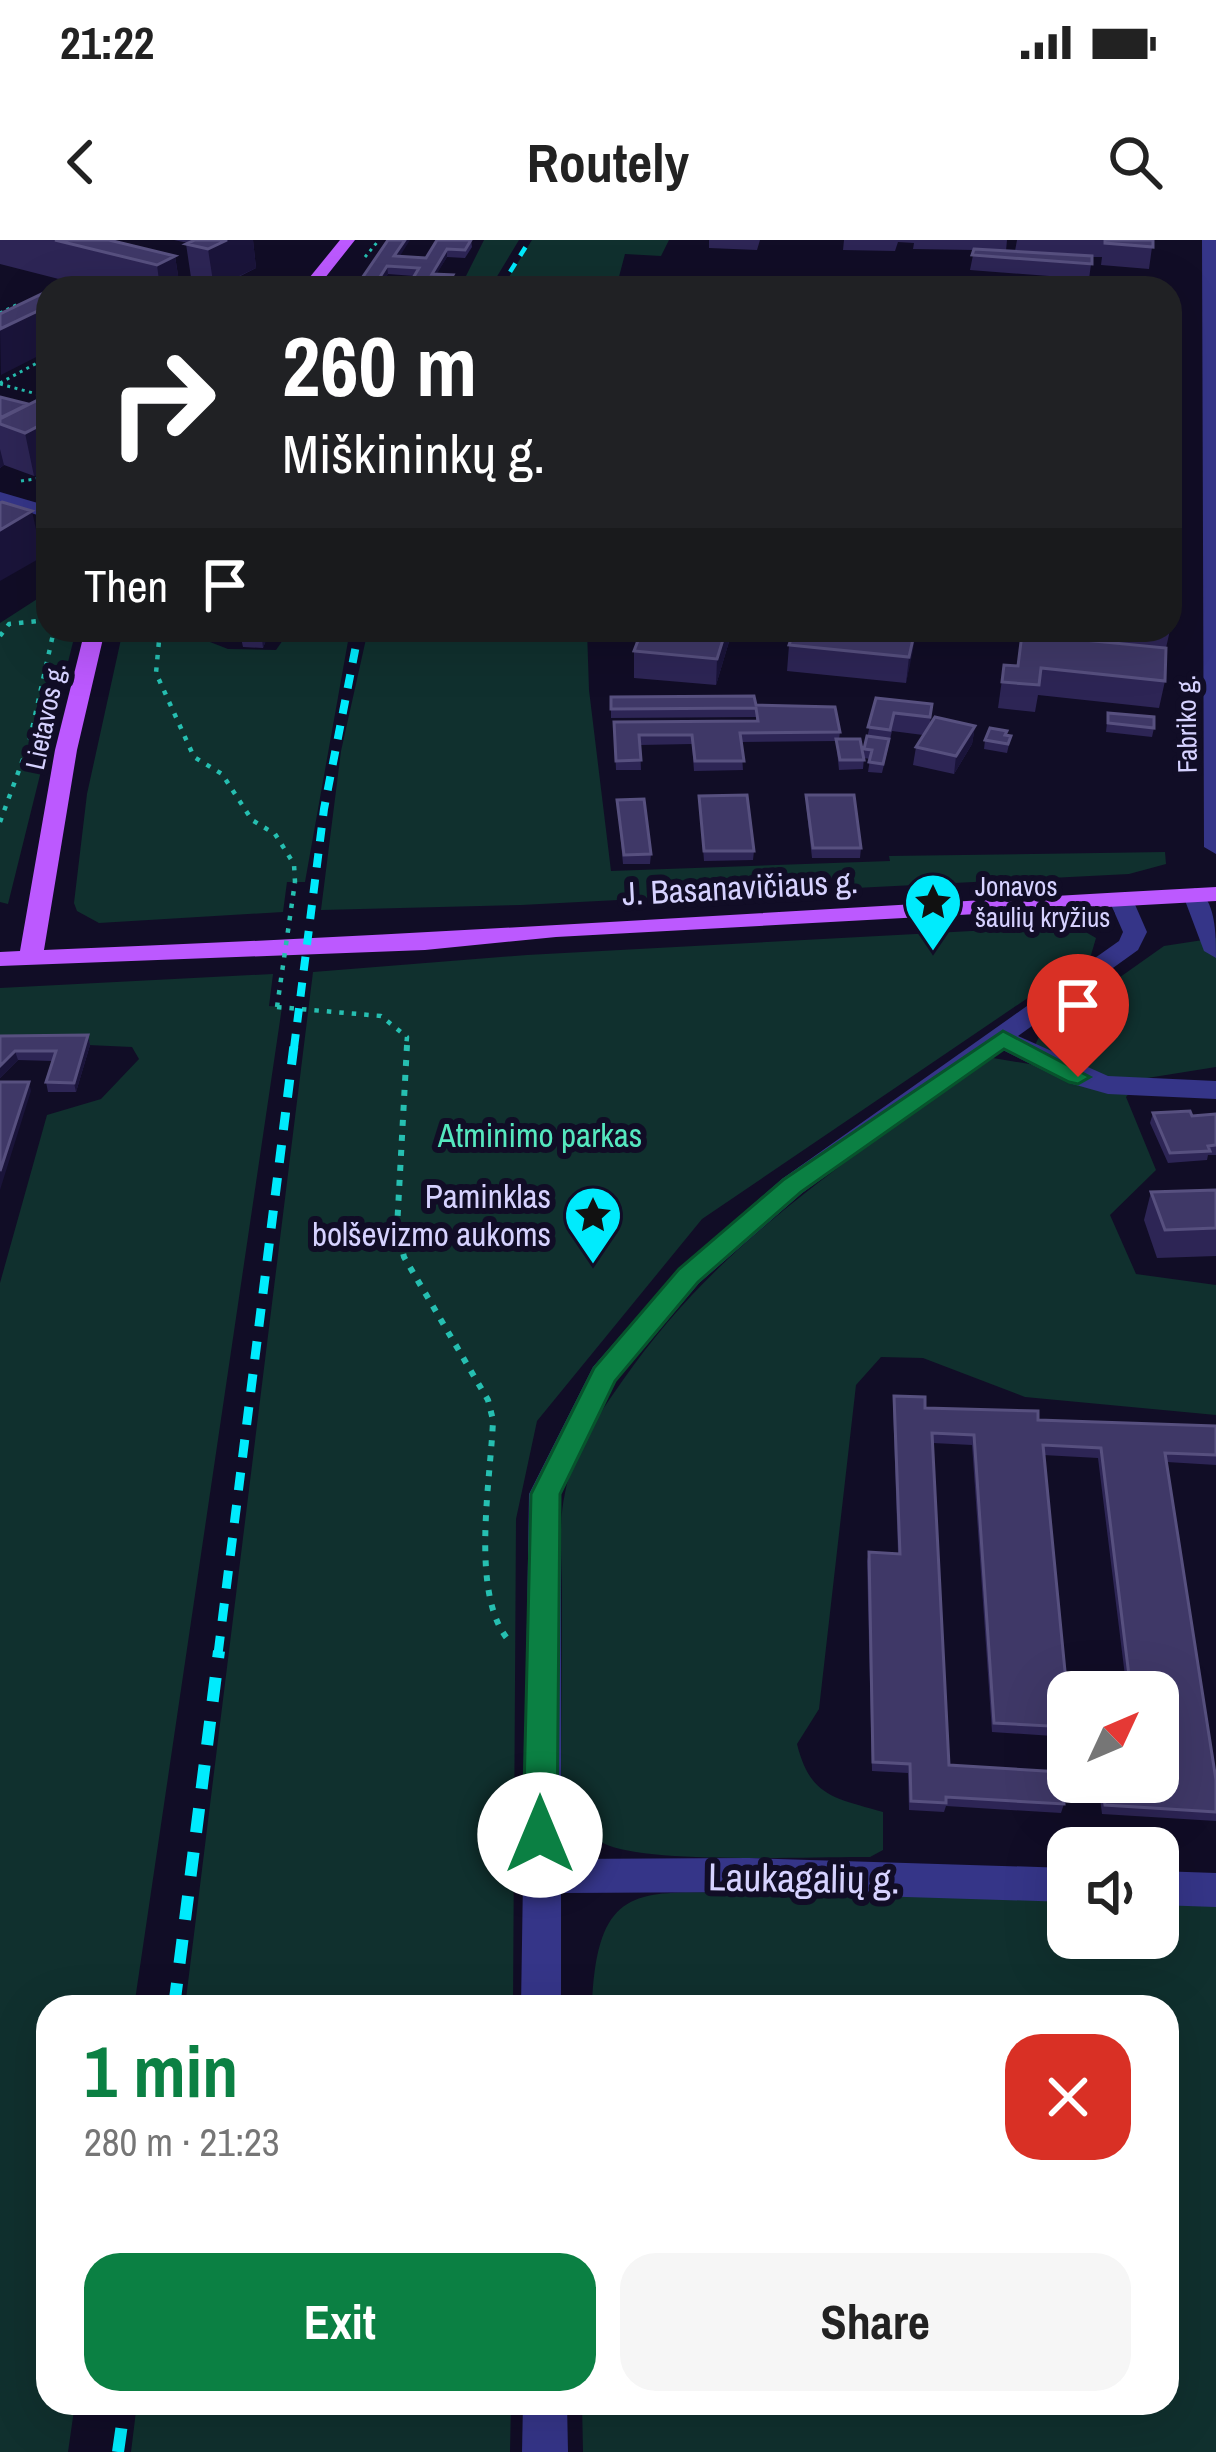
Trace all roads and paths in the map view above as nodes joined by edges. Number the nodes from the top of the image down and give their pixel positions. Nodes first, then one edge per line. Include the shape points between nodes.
1 (348, 240) edge
2 (1209, 240) edge
3 (319, 276) edge
4 (18, 304) edge
5 (0, 313) edge
6 (1213, 355) edge
7 (36, 364) edge
8 (0, 383) edge
9 (36, 394) edge
10 (0, 498) edge
11 (36, 508) edge
12 (36, 621) edge
13 (0, 636) edge
14 (51, 642) edge
15 (92, 642) edge
16 (159, 642) edge
17 (0, 785) edge
18 (12, 795) junction
19 (0, 822) edge
20 (1216, 847) edge
21 (1206, 895) edge
22 (1121, 900) junction
23 (1216, 951) edge
24 (31, 957) junction
25 (0, 959) edge
26 (1003, 1039) junction
27 (1216, 1090) edge
28 (541, 1671) junction
29 (540, 1876) junction
30 (1047, 1884) edge
31 (1179, 1889) edge
32 (1216, 1890) edge
33 (541, 1995) edge
34 (545, 2415) edge
35 (545, 2452) edge

1 - 3 main road
2 - 6 street, Fabriko g.
4 - 5 path
6 - 20 street, Fabriko g.
7 - 8 path
8 - 9 path
10 - 11 street
12 - 13 path via 9,624
14 - 18 path
15 - 24 main road, Lietavos g.
16 - 28 path, bridge via 156,673 194,757 222,774 294,864 277,1007 375,1013 407,1037 397,1228 404,1257 488,1400 486,1598 501,1633
17 - 18 path
18 - 19 path
21 - 22 main road, J. Basanavičiaus g.
21 - 23 street
22 - 24 main road, J. Basanavičiaus g. via 425,943
22 - 26 street via 1135,932 1130,945
24 - 25 main road, J. Basanavičiaus g.
26 - 27 street via 1108,1085
26 - 28 street via 792,1186 688,1276 604,1375 545,1494
28 - 29 street
29 - 30 street, Laukagalių g.
29 - 33 street
31 - 32 street
34 - 35 street

